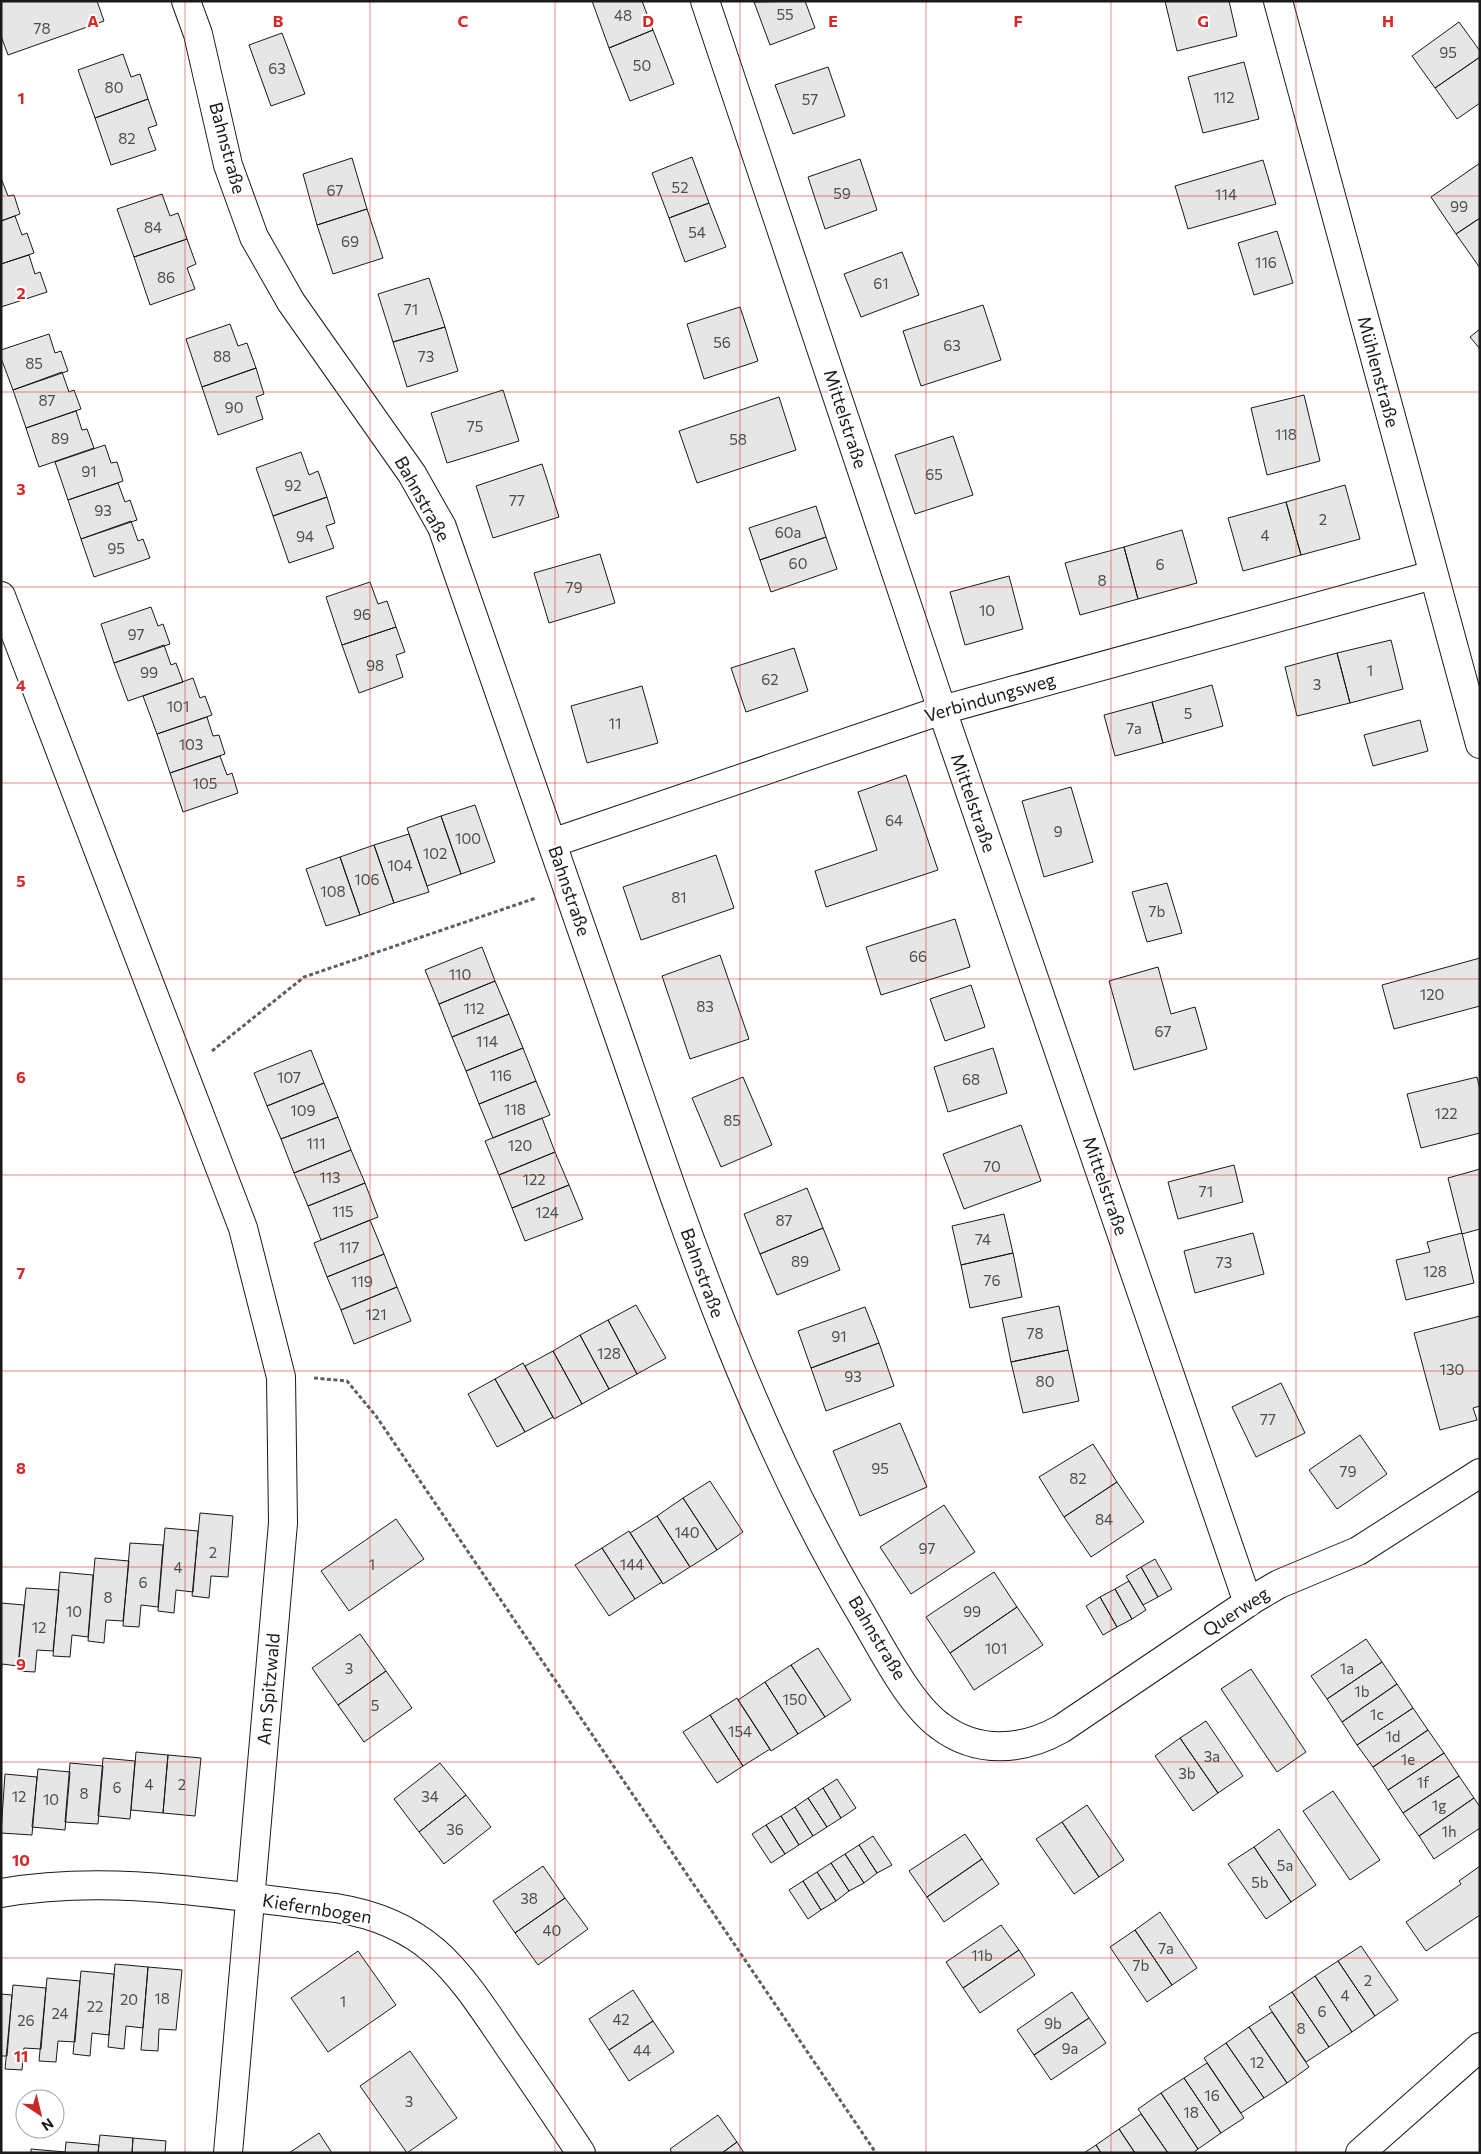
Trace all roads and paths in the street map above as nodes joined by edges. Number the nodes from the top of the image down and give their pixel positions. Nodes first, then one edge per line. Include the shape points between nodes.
1 (186, 1) edge
2 (705, 1) edge
3 (1278, 1) edge
4 (1433, 575) junction
5 (1, 596) edge
6 (942, 710) junction
7 (1480, 744) edge
8 (552, 843) junction
9 (568, 887) junction
10 (184, 1074) junction
11 (347, 1381) dead end
12 (1480, 1473) edge
13 (1248, 1603) junction
14 (993, 1747) joint
15 (1, 1893) edge
16 (250, 1899) junction
17 (1480, 2047) edge
18 (228, 2153) edge
19 (581, 2153) edge
20 (876, 2153) edge
21 (1360, 2153) edge

1 - 8 street, Bahnstraße via 198,34 228,165 254,237 291,302 412,474 442,527
2 - 6 street, Mittelstraße
3 - 4 street, Mühlenstraße
4 - 6 street, Verbindungsweg
4 - 7 street, Mühlenstraße
5 - 10 street, Am Spitzwald
6 - 8 street, Verbindungsweg
6 - 13 street, Mittelstraße
8 - 9 street, Bahnstraße
9 - 10 path via 304,977
9 - 14 street, Bahnstraße via 712,1302 788,1477 848,1590 918,1704 929,1718 948,1732 970,1742
10 - 16 street, Am Spitzwald via 243,1228 281,1377 283,1523
11 - 20 path via 376,1416
12 - 13 street, Querweg via 1358,1551 1279,1584
13 - 14 street, Querweg via 1061,1729 1029,1744
15 - 16 street, Kiefernbogen via 49,1886 98,1884
16 - 18 street, Am Spitzwald
16 - 19 street, Kiefernbogen via 357,1912 394,1924 429,1946 444,1958 470,1989
17 - 21 street

